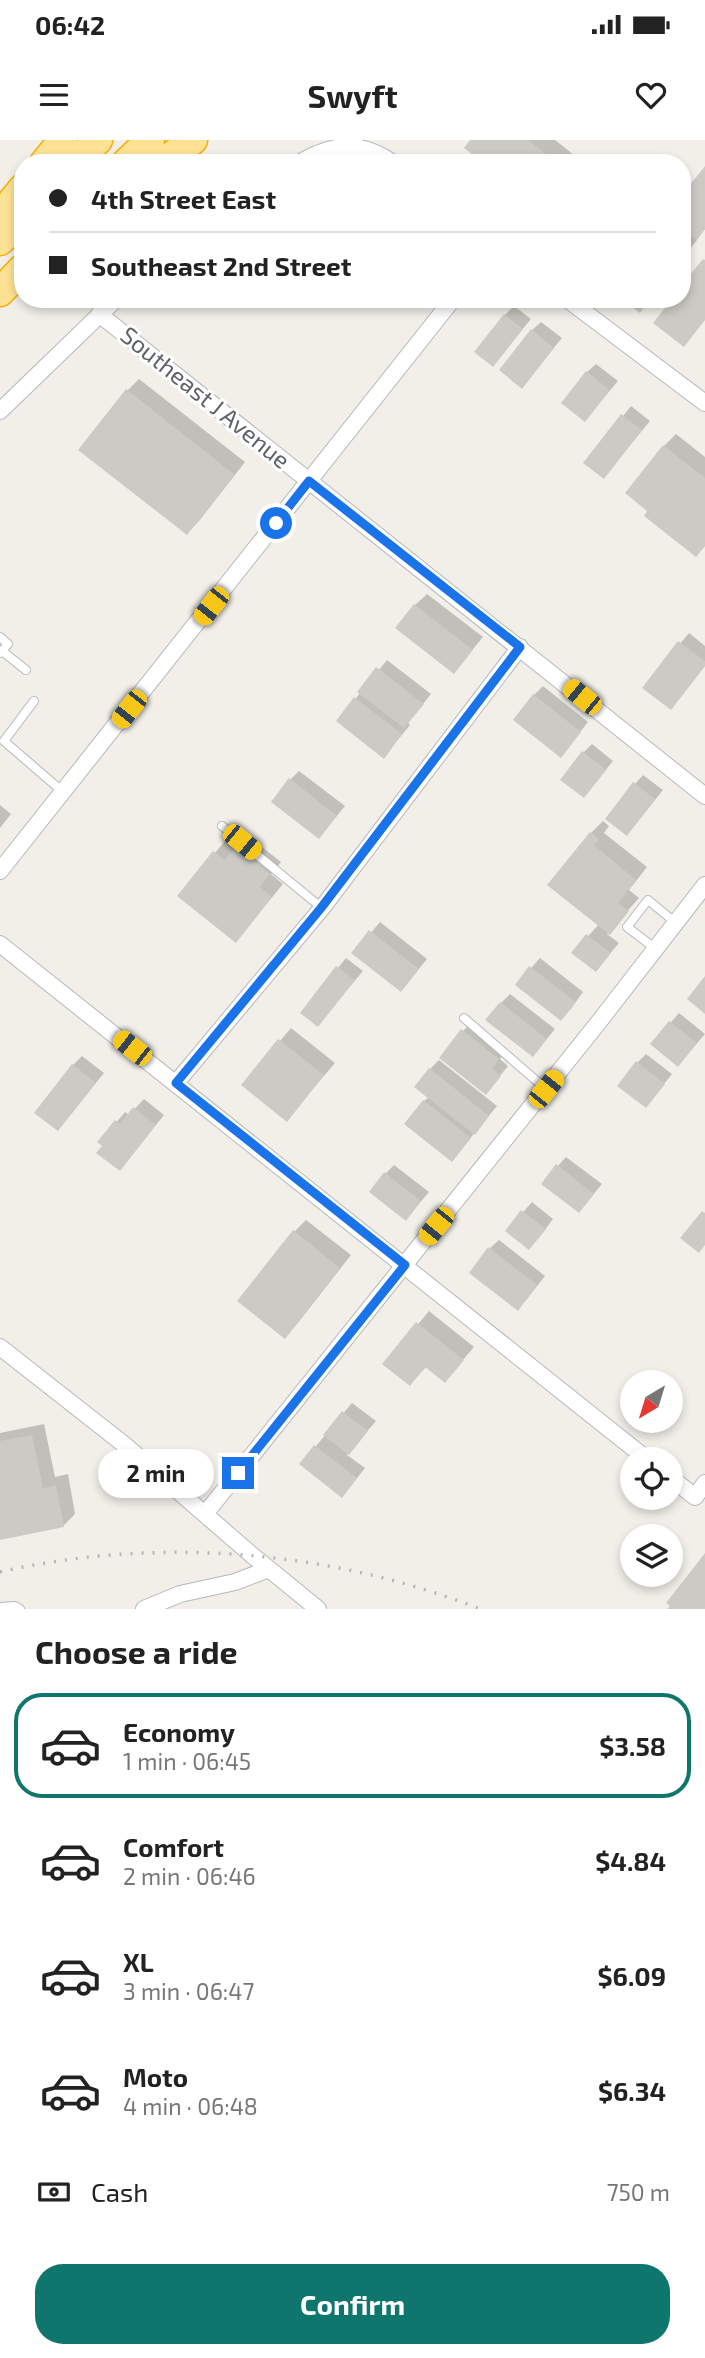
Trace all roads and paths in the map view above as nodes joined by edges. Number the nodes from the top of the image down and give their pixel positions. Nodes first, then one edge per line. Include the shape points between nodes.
1 (63, 140) edge
2 (97, 140) edge
3 (149, 140) edge
4 (193, 140) edge
5 (51, 154) edge
6 (84, 154) edge
7 (135, 154) edge
8 (174, 154) edge
9 (314, 154) edge
10 (383, 154) edge
11 (14, 199) edge
12 (0, 216) edge
13 (14, 226) edge
14 (0, 241) edge
15 (106, 308) edge
16 (446, 308) edge
17 (579, 308) edge
18 (99, 314) junction
19 (705, 403) edge
20 (0, 411) edge
21 (309, 481) junction
22 (0, 637) edge
23 (520, 647) junction
24 (1, 652) edge
25 (26, 670) dead end
26 (34, 702) dead end
27 (2, 744) edge
28 (63, 792) junction
29 (705, 796) edge
30 (222, 826) dead end
31 (0, 871) edge
32 (705, 885) edge
33 (321, 908) junction
34 (676, 923) junction
35 (0, 944) edge
36 (656, 949) junction
37 (464, 1018) dead end
38 (176, 1083) junction
39 (546, 1089) junction
40 (405, 1265) junction
41 (0, 1347) edge
42 (632, 1447) edge
43 (705, 1483) edge
44 (683, 1487) edge
45 (205, 1514) junction
46 (269, 1569) junction
47 (0, 1607) edge
48 (20, 1609) edge
49 (144, 1609) edge
50 (318, 1609) edge

1 - 5 highway
2 - 6 highway
3 - 7 highway
4 - 8 highway
9 - 10 street via 339,145 362,146
11 - 12 highway
13 - 14 highway
15 - 18 street
16 - 21 street
17 - 19 street
18 - 20 street
18 - 21 street, Southeast J Avenue
21 - 23 street, Southeast J Avenue
21 - 28 street
22 - 24 lane via 8,643
23 - 29 street, Southeast J Avenue
23 - 33 street
24 - 25 lane
26 - 27 lane
27 - 28 lane
28 - 31 street
30 - 33 lane
32 - 34 street
33 - 38 street
34 - 36 street
34 - 36 lane via 648,900 627,927
35 - 38 street
36 - 39 street
37 - 39 lane
38 - 40 street
39 - 40 street
40 - 42 street
40 - 45 street
41 - 45 street
43 - 44 street via 695,1497
45 - 46 street
46 - 49 street
46 - 50 street
47 - 48 lane

